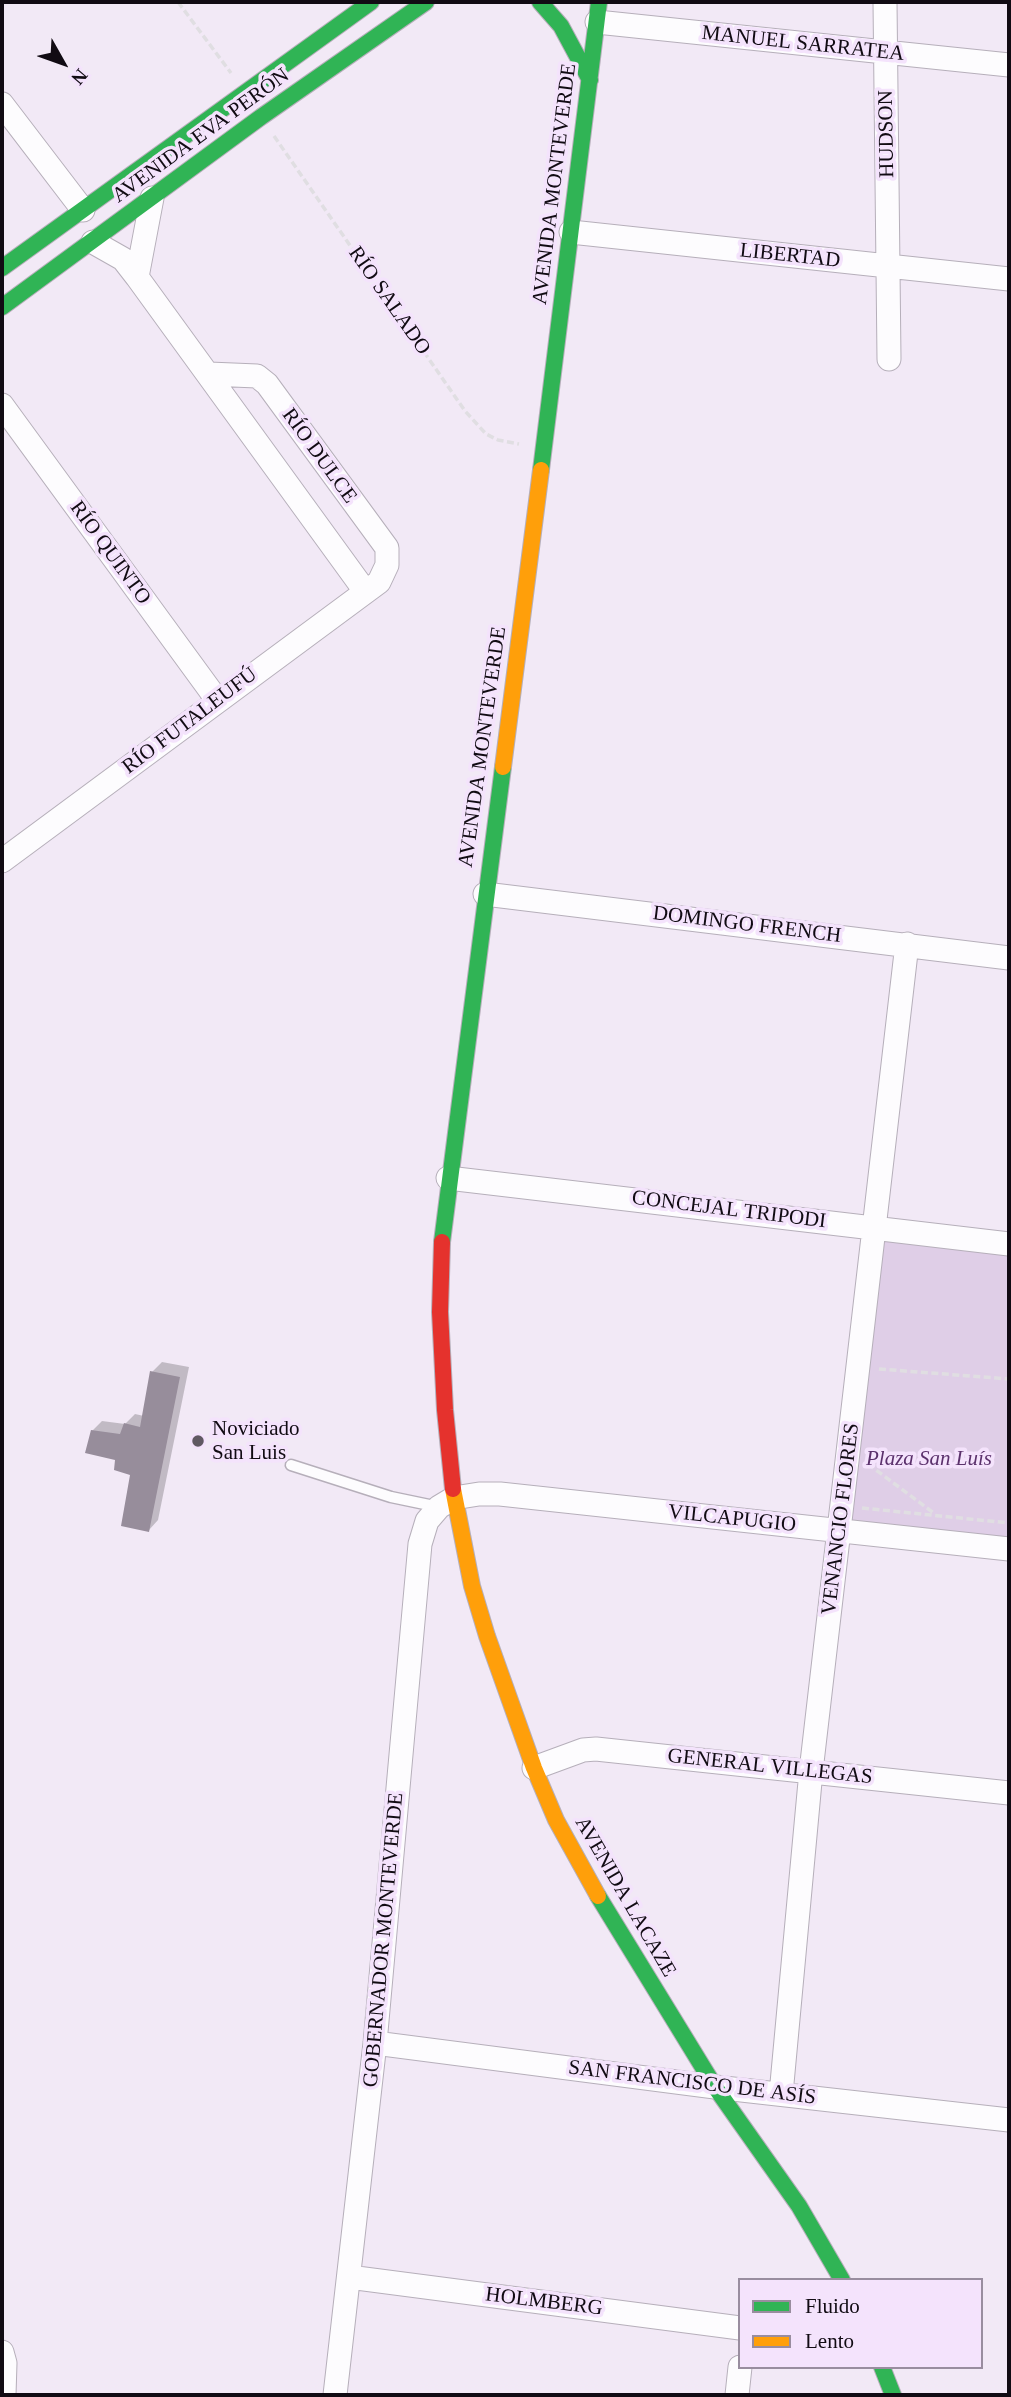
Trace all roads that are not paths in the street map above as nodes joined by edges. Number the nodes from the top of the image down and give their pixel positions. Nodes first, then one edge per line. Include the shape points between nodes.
1 (371, 2) edge
2 (426, 2) edge
3 (540, 2) edge
4 (885, 2) edge
5 (598, 12) edge
6 (885, 52) junction
7 (1009, 65) edge
8 (590, 80) junction
9 (245, 92) junction
10 (2, 104) edge
11 (261, 117) junction
12 (152, 198) junction
13 (83, 210) junction
14 (570, 232) junction
15 (93, 242) junction
16 (6, 265) edge
17 (889, 267) junction
18 (137, 277) junction
19 (1009, 279) edge
20 (29, 287) junction
21 (2, 307) edge
22 (889, 359) dead end
23 (209, 374) junction
24 (2, 405) edge
25 (372, 586) junction
26 (218, 701) junction
27 (2, 861) edge
28 (485, 894) junction
29 (907, 944) junction
30 (1009, 958) edge
31 (448, 1178) junction
32 (874, 1227) junction
33 (1009, 1244) edge
34 (291, 1465) dead end
35 (447, 1503) junction
36 (839, 1531) junction
37 (1009, 1549) edge
38 (534, 1768) junction
39 (811, 1771) junction
40 (1009, 1793) edge
41 (375, 2043) junction
42 (715, 2087) junction
43 (781, 2094) junction
44 (1009, 2120) edge
45 (349, 2277) junction
46 (841, 2278) edge
47 (738, 2328) edge
48 (2, 2352) edge
49 (740, 2369) edge
50 (883, 2369) edge
51 (4, 2395) edge
52 (335, 2395) edge
53 (737, 2395) edge
54 (893, 2395) edge

1 - 9 main road, AVENIDA EVA PERÓN
2 - 11 main road, AVENIDA EVA PERÓN
3 - 8 main road via 561,26
4 - 6 street, HUDSON
5 - 6 street, MANUEL SARRATEA
5 - 8 main road, AVENIDA MONTEVERDE
6 - 7 street, MANUEL SARRATEA
6 - 17 street, HUDSON
8 - 14 main road, AVENIDA MONTEVERDE
9 - 11 main road
9 - 13 main road, AVENIDA EVA PERÓN
10 - 13 street
11 - 12 main road, AVENIDA EVA PERÓN
12 - 15 main road, AVENIDA EVA PERÓN
12 - 18 street
13 - 16 main road, AVENIDA EVA PERÓN
14 - 17 street, LIBERTAD
14 - 28 main road, AVENIDA MONTEVERDE
15 - 18 street, RÍO DULCE via 123,260
15 - 20 main road, AVENIDA EVA PERÓN
16 - 20 main road
17 - 19 street, LIBERTAD
17 - 22 street, HUDSON
18 - 23 street, RÍO DULCE
20 - 21 main road, AVENIDA EVA PERÓN
23 - 25 street, RÍO DULCE
23 - 25 street, RÍO DULCE via 257,376 267,384 387,548 387,565
24 - 26 street, RÍO QUINTO
25 - 26 street, RÍO FUTALEUFÚ
26 - 27 street, RÍO FUTALEUFÚ
28 - 29 street, DOMINGO FRENCH
28 - 31 main road, AVENIDA MONTEVERDE
29 - 30 street, DOMINGO FRENCH
29 - 32 street, VENANCIO FLORES
31 - 32 street, CONCEJAL TRIPODI
31 - 35 main road, AVENIDA MONTEVERDE via 440,1312
32 - 33 street, CONCEJAL TRIPODI
32 - 36 street, VENANCIO FLORES
34 - 35 lane via 391,1497
35 - 36 street, VILCAPUGIO via 479,1494 500,1494
35 - 38 main road, AVENIDA LACAZE
35 - 41 street, GOBERNADOR MONTEVERDE via 427,1521 420,1544
36 - 37 street, VILCAPUGIO
36 - 39 street, VENANCIO FLORES
38 - 39 street, GENERAL VILLEGAS via 596,1749
38 - 42 main road, AVENIDA LACAZE via 590,1884
39 - 40 street, GENERAL VILLEGAS
39 - 43 street, VENANCIO FLORES
41 - 42 street, SAN FRANCISCO DE ASÍS
41 - 45 street, GOBERNADOR MONTEVERDE
42 - 43 street, SAN FRANCISCO DE ASÍS
42 - 46 main road, AVENIDA LACAZE via 799,2206
43 - 44 street, SAN FRANCISCO DE ASÍS
45 - 47 street, HOLMBERG
45 - 52 street, GOBERNADOR MONTEVERDE
48 - 51 street
49 - 53 street
50 - 54 main road

